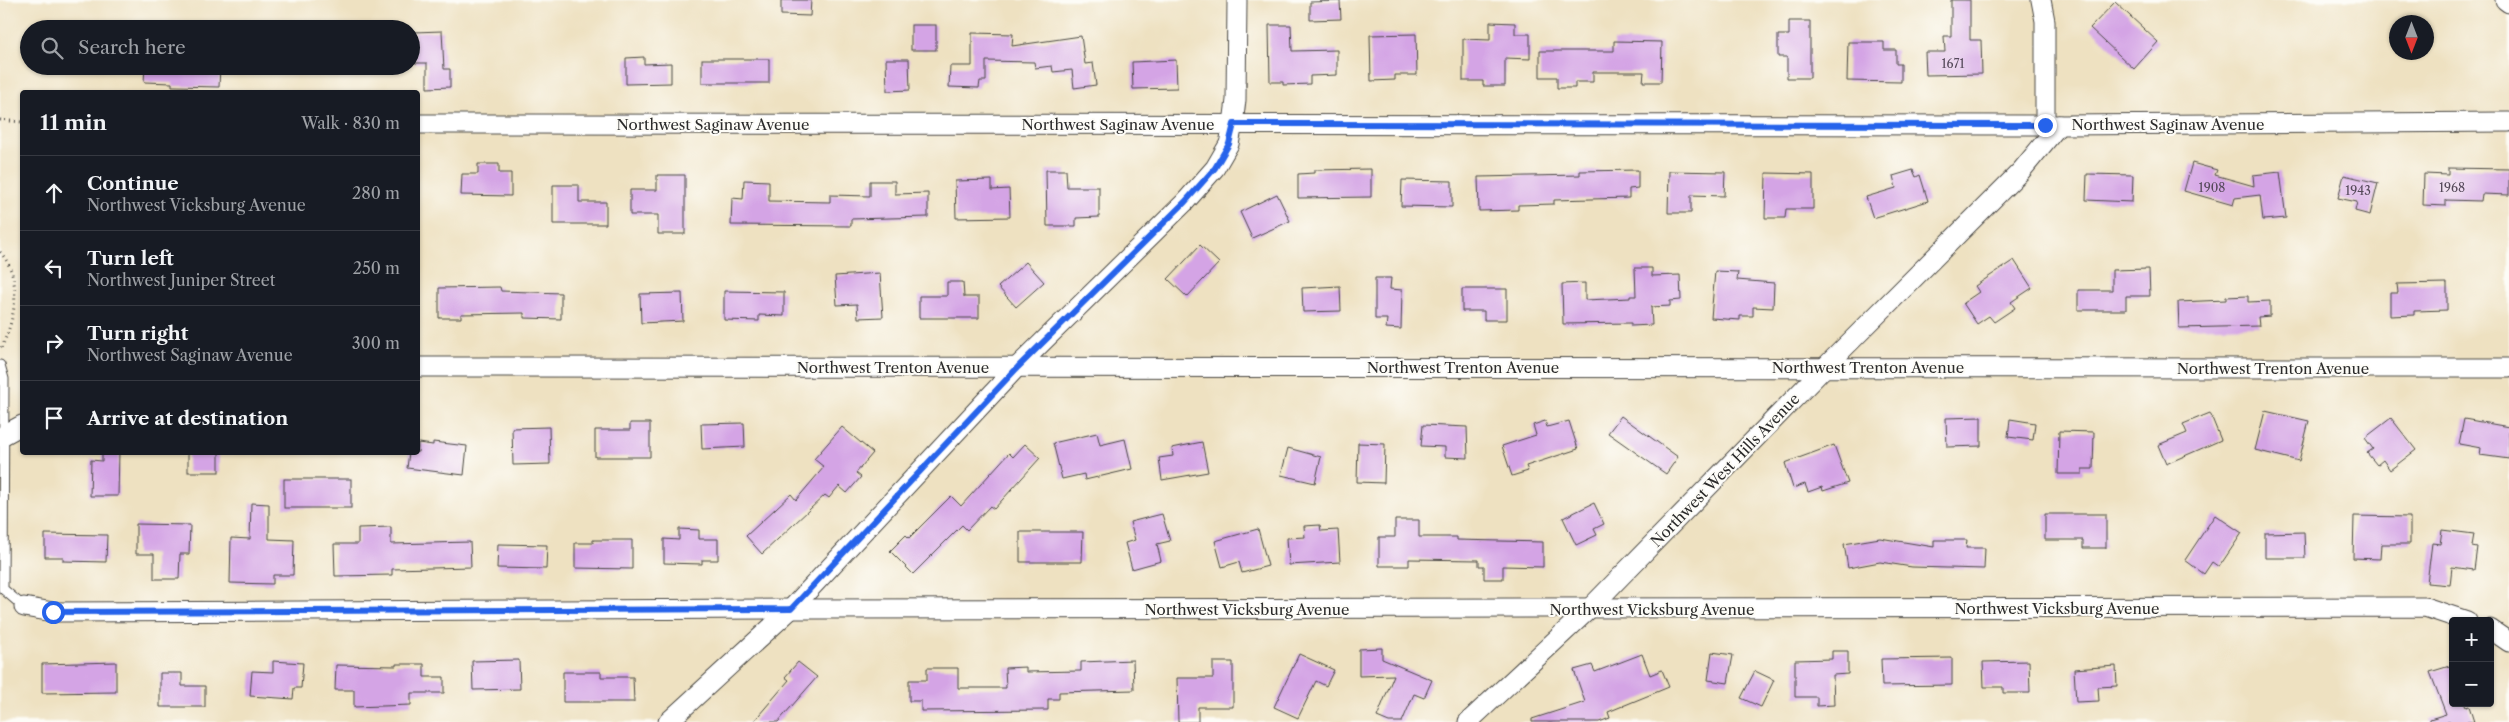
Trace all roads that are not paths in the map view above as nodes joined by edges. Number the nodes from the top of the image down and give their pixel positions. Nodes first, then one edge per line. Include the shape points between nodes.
1 (1237, 0) edge
2 (2040, 0) edge
3 (2505, 0) edge
4 (2509, 3) edge
5 (2509, 122) edge
6 (420, 124) edge
7 (1234, 124) junction
8 (2052, 125) junction
9 (0, 365) edge
10 (420, 367) edge
11 (1018, 367) junction
12 (1825, 367) junction
13 (2509, 368) edge
14 (20, 427) edge
15 (2, 437) edge
16 (24, 607) joint
17 (791, 609) junction
18 (1590, 609) junction
19 (2455, 617) edge
20 (2494, 632) edge
21 (2509, 642) edge
22 (668, 722) edge
23 (1468, 722) edge

1 - 7 street
2 - 8 street
3 - 4 street
5 - 8 street, Northwest Saginaw Avenue
6 - 7 street, Northwest Saginaw Avenue
7 - 8 street, Northwest Saginaw Avenue
7 - 11 street via 1229,144 1215,168 1185,202
8 - 12 street, Northwest West Hills Avenue via 2022,171
9 - 15 lane via 4,378
10 - 11 street, Northwest Trenton Avenue
11 - 12 street, Northwest Trenton Avenue
11 - 17 street
12 - 13 street, Northwest Trenton Avenue
12 - 18 street, Northwest West Hills Avenue
14 - 15 street
15 - 16 lane via 3,589
16 - 17 street, Northwest Vicksburg Avenue via 53,612
17 - 18 street, Northwest Vicksburg Avenue
17 - 22 street
18 - 19 street, Northwest Vicksburg Avenue via 2425,607
18 - 23 street, Northwest West Hills Avenue
20 - 21 street

